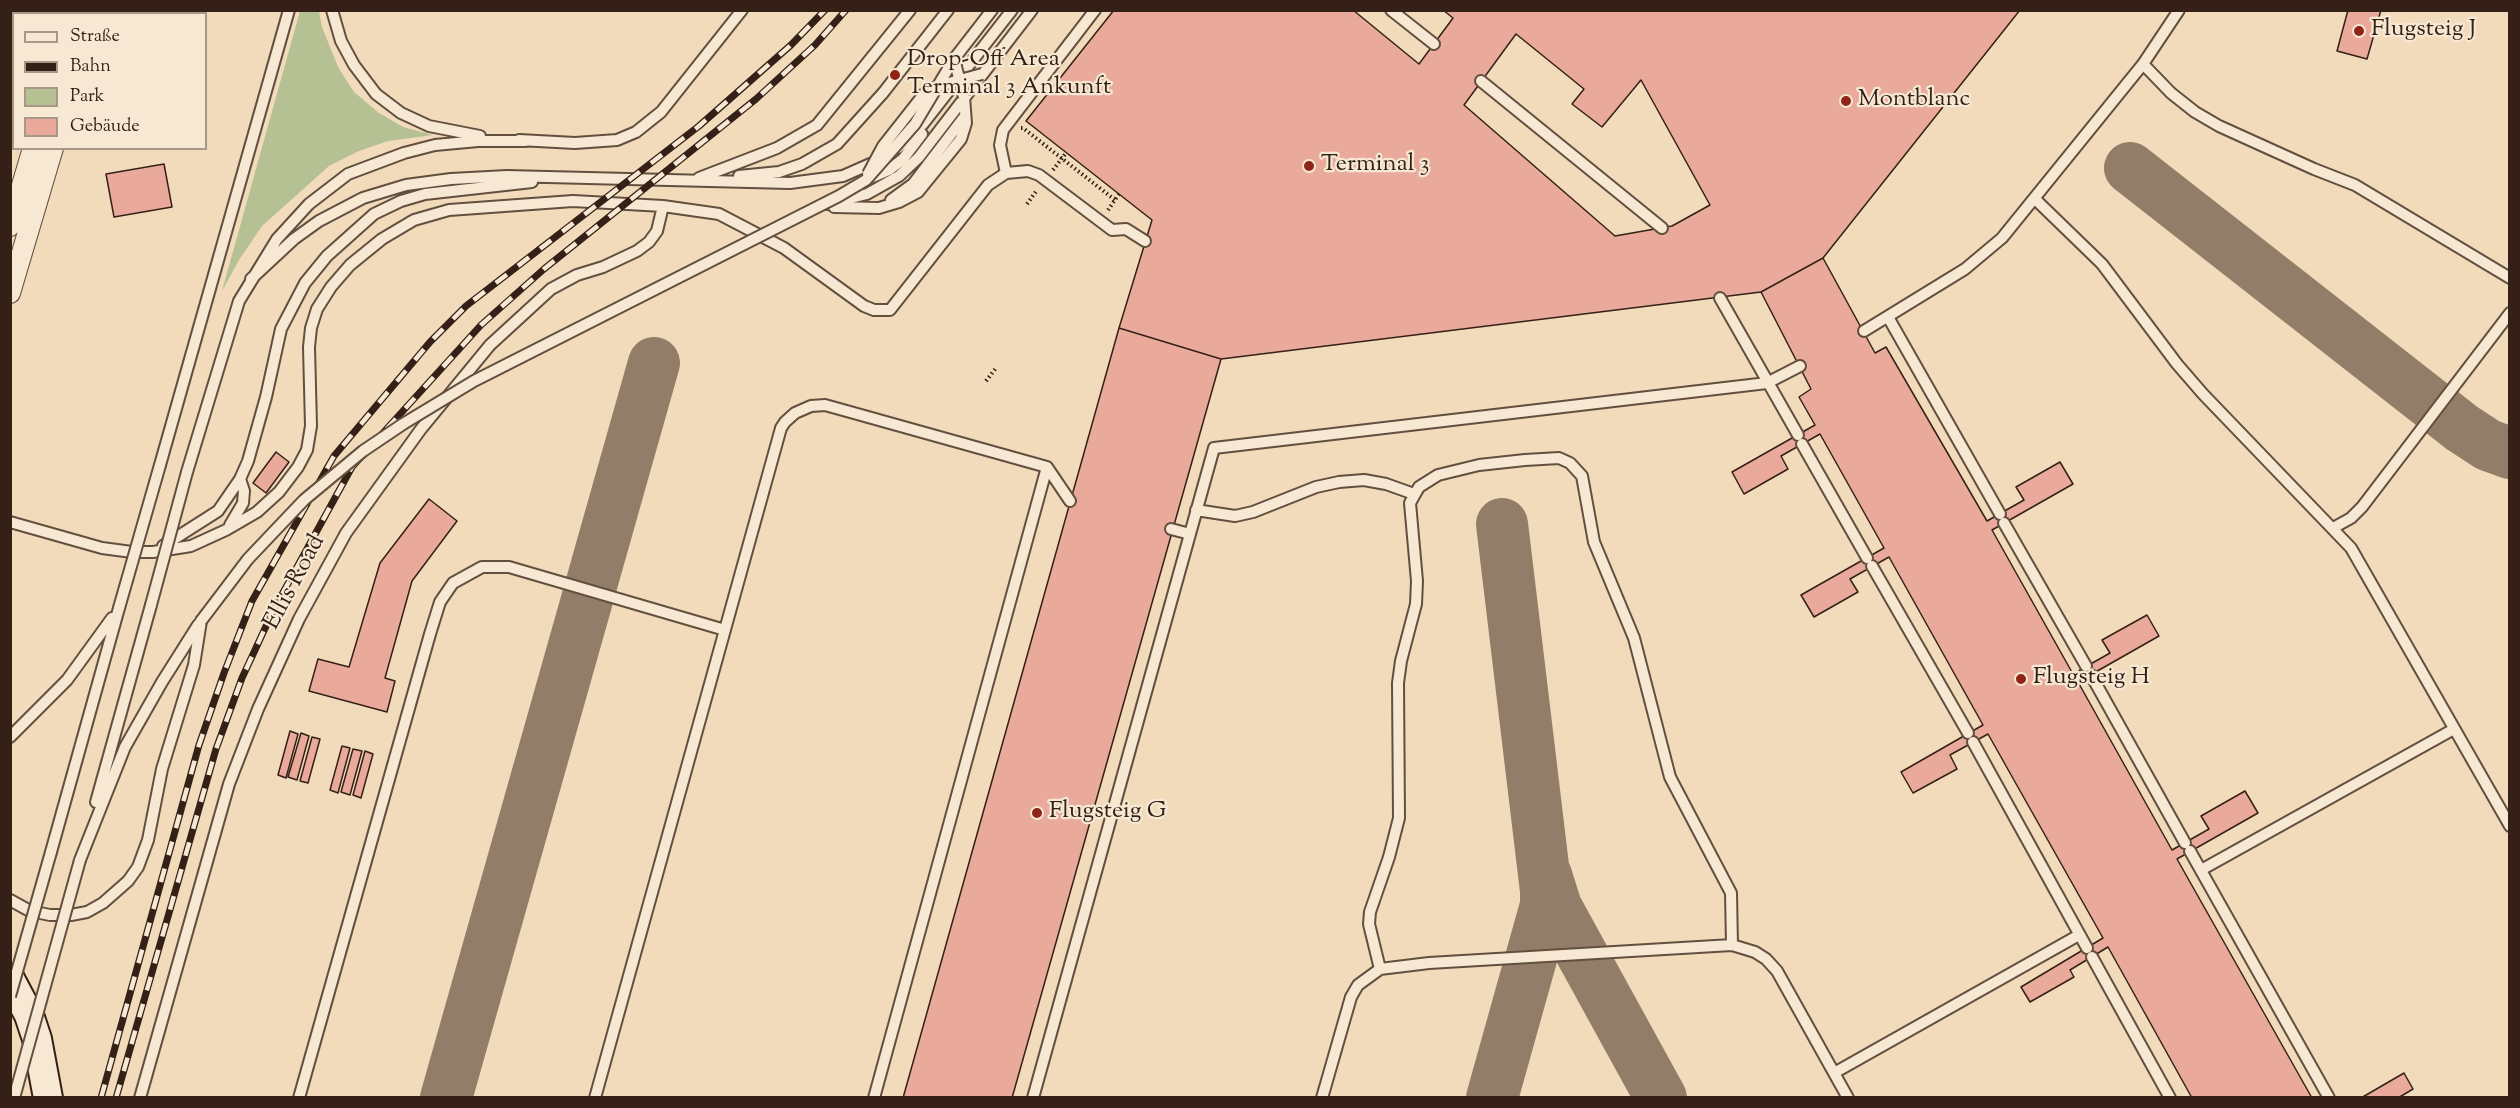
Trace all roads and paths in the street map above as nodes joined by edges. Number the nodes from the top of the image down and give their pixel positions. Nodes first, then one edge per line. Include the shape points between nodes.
1 (289, 10) edge
2 (332, 10) edge
3 (742, 10) edge
4 (910, 10) edge
5 (948, 10) edge
6 (992, 10) edge
7 (1012, 10) edge
8 (1032, 10) edge
9 (1095, 10) edge
10 (1391, 10) edge
11 (2179, 10) edge
12 (1434, 44) dead end
13 (954, 59) junction
14 (2143, 64) junction
15 (982, 74) junction
16 (959, 81) junction
17 (1481, 81) dead end
18 (938, 86) junction
19 (963, 97) junction
20 (1003, 130) junction
21 (526, 141) junction
22 (32, 150) edge
23 (52, 150) edge
24 (903, 159) junction
25 (1006, 173) junction
26 (586, 178) junction
27 (693, 180) junction
28 (866, 180) junction
29 (867, 194) junction
30 (2035, 199) junction
31 (1115, 200) dead end
32 (663, 206) junction
33 (818, 206) junction
34 (10, 226) edge
35 (1662, 228) dead end
36 (1145, 241) dead end
37 (2510, 278) edge
38 (251, 279) junction
39 (10, 293) edge
40 (1720, 298) dead end
41 (2510, 313) edge
42 (1888, 317) junction
43 (1863, 331) dead end
44 (1800, 366) dead end
45 (996, 368) dead end
46 (986, 381) dead end
47 (1767, 383) junction
48 (1047, 467) junction
49 (240, 479) junction
50 (1414, 494) junction
51 (1070, 501) dead end
52 (1196, 510) junction
53 (10, 522) edge
54 (2333, 528) junction
55 (1171, 529) dead end
56 (226, 530) junction
57 (1190, 534) junction
58 (153, 552) junction
59 (119, 608) junction
60 (201, 621) junction
61 (725, 630) junction
62 (2454, 729) junction
63 (10, 737) edge
64 (2510, 826) edge
65 (80, 860) junction
66 (2201, 870) junction
67 (10, 900) edge
68 (2079, 935) junction
69 (1732, 945) junction
70 (1380, 969) junction
71 (10, 979) edge
72 (10, 996) edge
73 (1834, 1073) junction
74 (14, 1098) edge
75 (48, 1098) edge
76 (140, 1098) edge
77 (299, 1098) edge
78 (595, 1098) edge
79 (874, 1098) edge
80 (1033, 1098) edge
81 (1322, 1098) edge
82 (1848, 1098) edge
83 (2170, 1098) edge
84 (2329, 1098) edge

1 - 59 lane, bridge
2 - 21 lane via 341,41 354,65 376,94 401,113 429,126 466,135
3 - 21 lane via 661,112 636,132 606,141
4 - 27 lane via 817,125 777,148
5 - 27 lane via 837,144 779,172
6 - 13 lane
7 - 27 lane via 923,124 898,148 868,166 843,176 790,183
8 - 15 lane
9 - 20 lane
10 - 12 lane
11 - 14 lane
13 - 16 lane, bridge
13 - 18 lane, bridge
14 - 30 lane
14 - 37 lane via 2171,93 2203,117 2355,185
15 - 16 lane, bridge
15 - 19 lane
16 - 18 lane, bridge
16 - 19 lane, bridge
16 - 24 lane
17 - 35 lane
18 - 28 lane, bridge via 924,94 883,146
19 - 29 lane via 909,167 890,183
19 - 33 lane via 964,130 956,146 918,192 890,206
20 - 25 lane via 1000,145
20 - 31 path via 1023,128
21 - 38 lane via 435,145 348,174 309,204 277,239
22 - 34 street
23 - 39 street
24 - 28 lane
24 - 29 lane
25 - 32 lane via 988,185 890,310 864,306 784,248 719,214
25 - 36 lane via 1028,171 1039,175 1112,230 1126,229
26 - 27 lane
26 - 38 lane via 507,176 406,185 363,198 319,221
26 - 49 lane via 425,194 383,210 352,232 305,283 281,329 266,397
28 - 33 lane, bridge
29 - 33 lane, bridge
30 - 42 lane via 1982,257
30 - 54 lane via 2102,264 2203,394
32 - 56 lane via 573,201 449,210 414,220 382,239 350,266 317,309 309,347 311,426 307,450 298,467 257,512
32 - 76 lane, Ellis Road via 657,231 649,242 551,289 490,345 421,429 346,533 299,619 229,784
33 - 60 lane, bridge via 474,381 403,424 304,500 248,559
38 - 65 lane, bridge via 236,312 187,472
40 - 47 lane
41 - 54 lane via 2362,507
42 - 43 lane
42 - 66 lane
44 - 47 lane
45 - 46 path
47 - 52 lane via 1214,448
47 - 68 lane
48 - 51 lane
48 - 61 lane via 834,407 802,408 781,428
48 - 79 lane
49 - 56 lane via 243,503
49 - 58 lane via 218,511
50 - 52 lane via 1364,480 1316,488 1235,516
50 - 69 lane via 1438,475 1479,465 1559,458 1578,469 1599,557 1634,638 1670,777 1731,893
50 - 70 lane via 1410,511 1416,604 1398,683 1399,818 1369,924
52 - 57 lane
53 - 58 lane via 102,548
54 - 62 lane via 2362,566
55 - 57 lane
56 - 58 lane via 191,546
57 - 80 lane
59 - 63 lane via 67,680
59 - 72 lane, bridge
60 - 65 lane via 125,747
60 - 67 lane via 189,684 171,734 148,840 138,867 116,894 87,912 50,915 30,911
61 - 77 lane via 509,567 482,567 453,582 440,602 429,634
61 - 78 lane
62 - 64 lane
62 - 66 lane
65 - 74 lane, bridge
66 - 84 lane
68 - 73 lane
68 - 83 lane
69 - 70 lane
69 - 73 lane via 1755,952 1777,971
70 - 81 lane via 1358,985 1351,997
71 - 75 street via 37,1039
73 - 82 lane

